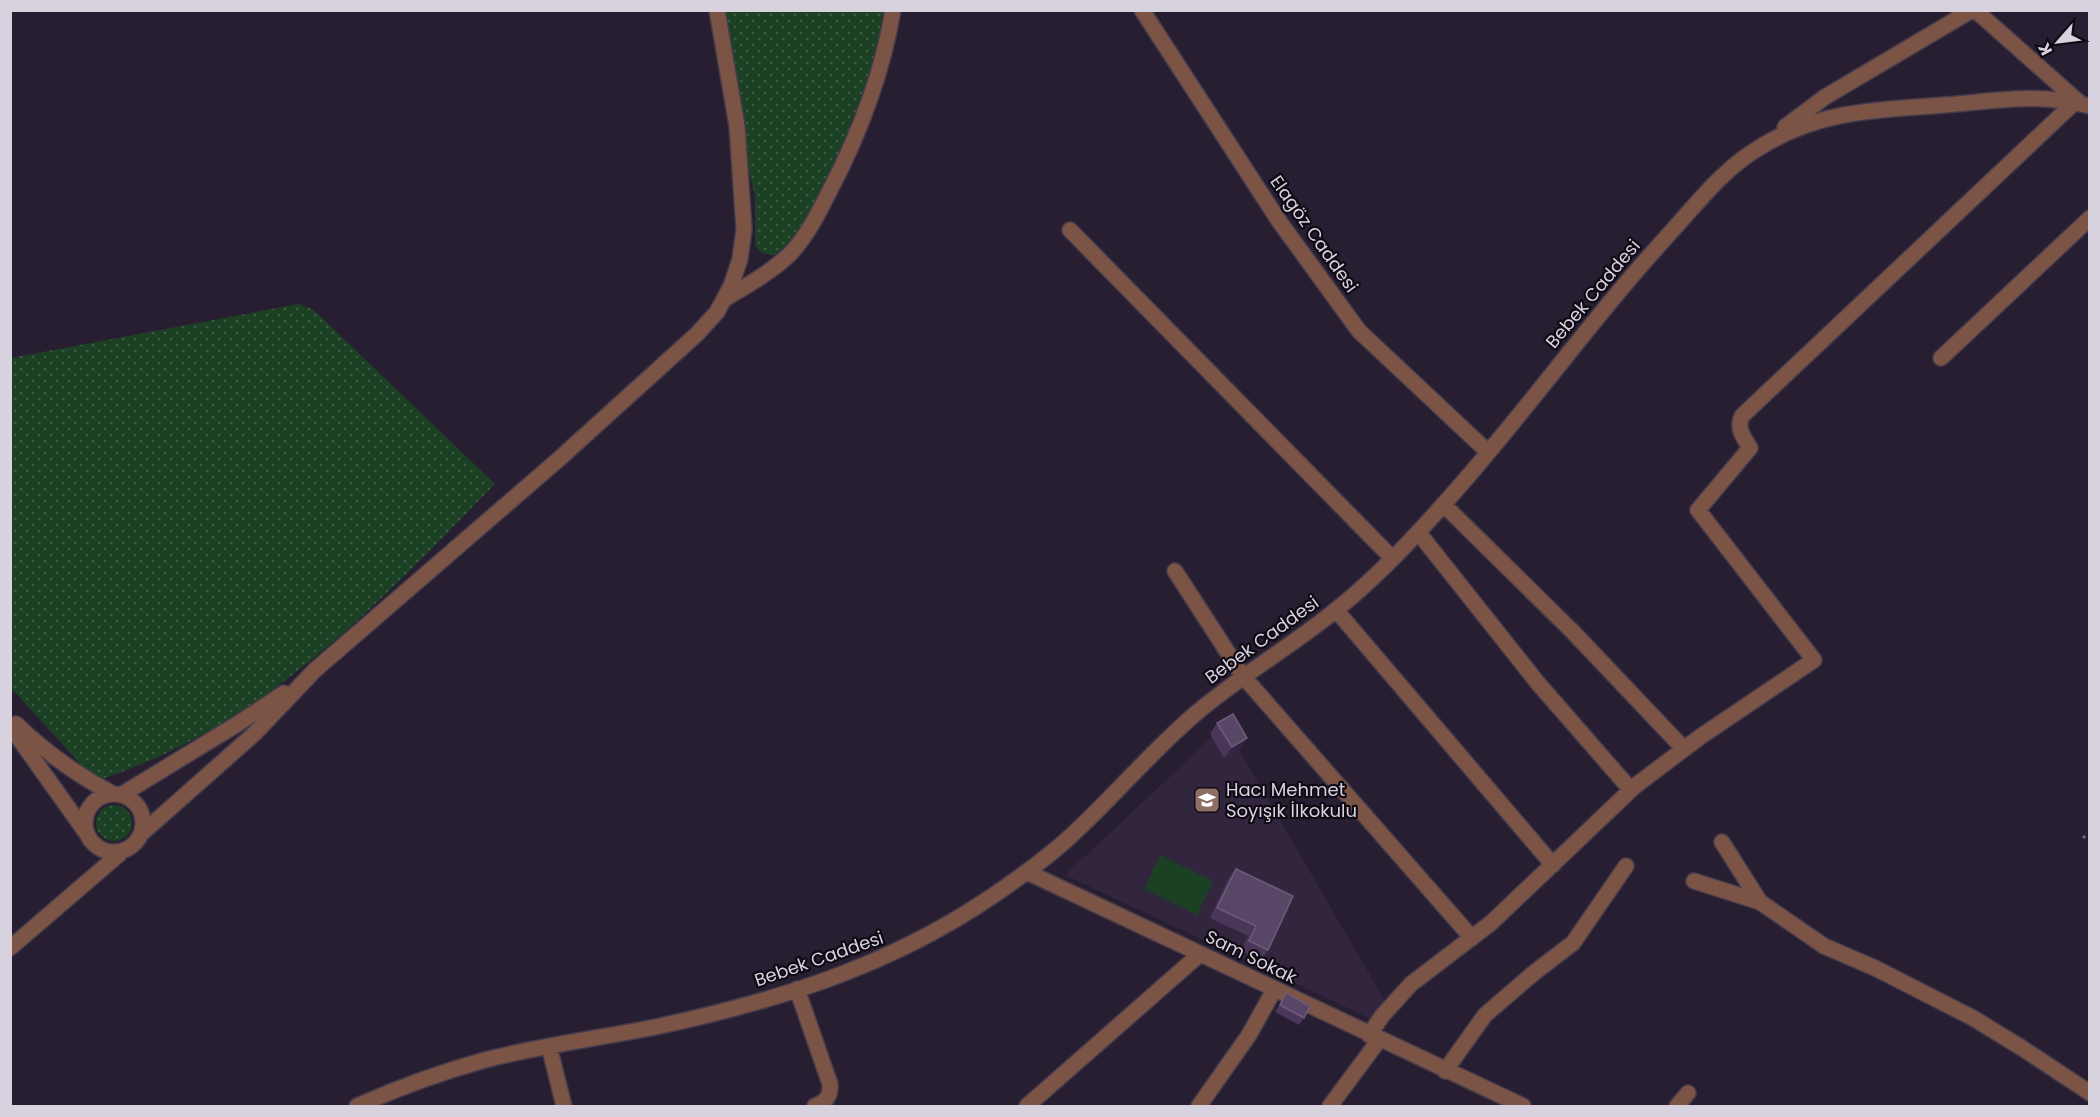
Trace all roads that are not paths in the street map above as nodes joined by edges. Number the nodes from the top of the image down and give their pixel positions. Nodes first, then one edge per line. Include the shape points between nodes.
1 (717, 10) edge
2 (893, 10) edge
3 (1142, 10) edge
4 (1973, 10) edge
5 (2082, 104) edge
6 (1767, 142) junction
7 (2090, 218) edge
8 (1070, 230) dead end
9 (725, 299) junction
10 (1941, 358) dead end
11 (1488, 452) junction
12 (1444, 505) junction
13 (1418, 532) junction
14 (1392, 558) junction
15 (1175, 571) dead end
16 (1336, 610) junction
17 (315, 670) junction
18 (1243, 676) junction
19 (10, 717) edge
20 (10, 726) edge
21 (1684, 749) junction
22 (1631, 790) junction
23 (117, 795) junction
24 (141, 834) junction
25 (88, 836) junction
26 (1722, 842) dead end
27 (124, 850) junction
28 (1552, 865) junction
29 (1626, 866) dead end
30 (1027, 872) junction
31 (1694, 881) dead end
32 (1760, 902) junction
33 (1472, 938) junction
34 (10, 948) edge
35 (1200, 954) junction
36 (797, 989) junction
37 (1275, 990) junction
38 (1374, 1037) junction
39 (549, 1046) junction
40 (1445, 1071) junction
41 (1688, 1093) dead end
42 (2090, 1093) edge
43 (357, 1107) edge
44 (564, 1107) edge
45 (815, 1107) edge
46 (1027, 1107) edge
47 (1199, 1107) edge
48 (1330, 1107) edge
49 (1523, 1107) edge
50 (1677, 1107) edge

1 - 9 street via 737,126 744,214 740,259
2 - 9 street via 867,108 813,223 778,264
3 - 11 street, Elagöz Caddesi via 1279,221 1359,331
4 - 5 street
4 - 6 street via 1825,98
5 - 6 street, Bebek Caddesi via 2020,97 1853,111 1806,124
5 - 21 street via 1742,416 1739,425 1750,448 1698,510 1814,660
6 - 11 street, Bebek Caddesi via 1731,167 1653,252
7 - 10 street
8 - 14 street
9 - 17 street via 697,334 559,459
11 - 12 street, Bebek Caddesi
12 - 13 street, Bebek Caddesi
12 - 21 street
13 - 14 street, Bebek Caddesi
13 - 22 street via 1537,682
14 - 16 street, Bebek Caddesi
15 - 18 street
16 - 18 street, Bebek Caddesi
16 - 28 street
17 - 23 street via 239,723
17 - 24 street via 254,734
18 - 30 street, Bebek Caddesi via 1188,720 1071,837
18 - 33 street
19 - 23 street via 67,767
20 - 25 street
21 - 22 street
22 - 28 street
23 - 24 street via 129,798 140,810
23 - 25 street via 97,799 87,812
24 - 27 street
25 - 27 street via 107,851
26 - 32 street
27 - 34 street
28 - 33 street
29 - 40 street via 1574,943 1485,1015
30 - 35 street, Sam Sokak
30 - 36 street, Bebek Caddesi via 921,940 860,968
31 - 32 street
32 - 42 street via 1824,946 1973,1018
33 - 38 street via 1411,984 1382,1016
35 - 37 street, Sam Sokak
35 - 46 street
36 - 39 street, Bebek Caddesi via 712,1014
36 - 45 street via 830,1084 829,1096
37 - 38 street, Sam Sokak
37 - 47 street via 1250,1035
38 - 40 street, Sam Sokak
38 - 48 street
39 - 43 street, Bebek Caddesi via 484,1060
39 - 44 street
40 - 49 street, Sam Sokak
41 - 50 street

